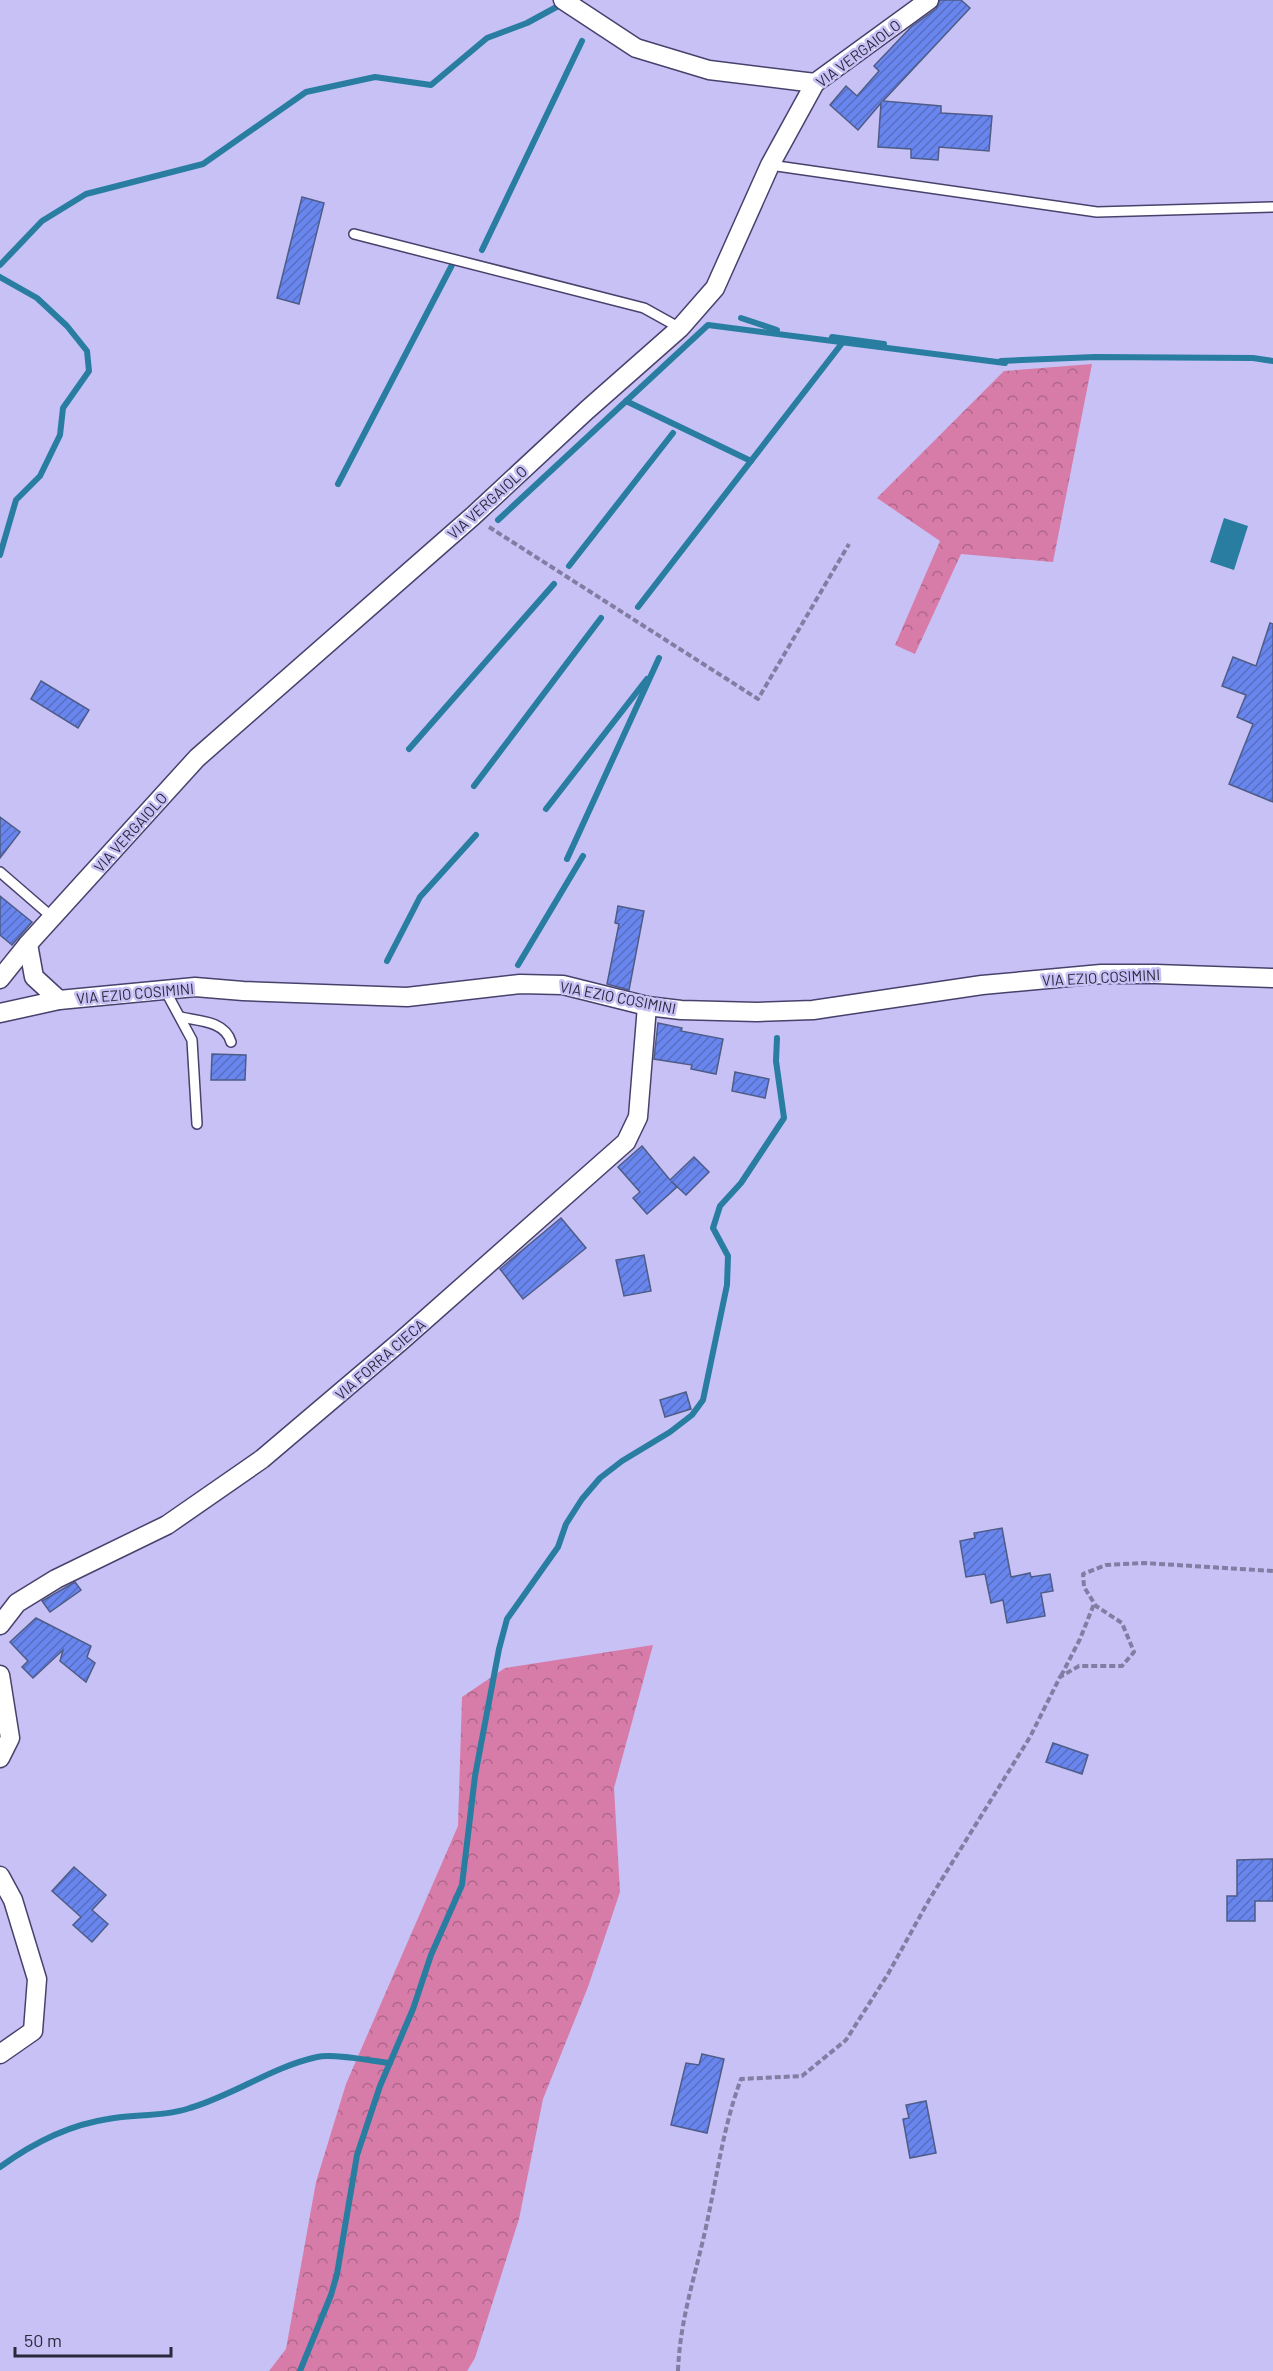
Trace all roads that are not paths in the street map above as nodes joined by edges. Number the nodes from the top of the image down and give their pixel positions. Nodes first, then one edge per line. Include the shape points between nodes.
1 (563, 0) edge
2 (928, 0) edge
3 (815, 83) junction
4 (770, 165) junction
5 (1273, 207) edge
6 (354, 234) dead end
7 (680, 328) junction
8 (0, 872) edge
9 (52, 917) junction
10 (28, 944) junction
11 (0, 978) edge
12 (1273, 978) edge
13 (165, 990) junction
14 (59, 1000) junction
15 (647, 1006) junction
16 (0, 1013) edge
17 (180, 1017) junction
18 (231, 1042) dead end
19 (198, 1124) dead end
20 (0, 1625) edge
21 (0, 1675) edge
22 (0, 1758) edge
23 (0, 1876) edge
24 (0, 2054) edge

1 - 3 street via 636,48 709,70
2 - 3 street, VIA VERGAIOLO
3 - 4 street, VIA VERGAIOLO
4 - 5 lane via 1097,212
4 - 7 street, VIA VERGAIOLO via 715,288
6 - 7 lane via 644,308
7 - 9 street, VIA VERGAIOLO via 197,758
8 - 9 lane
9 - 10 street, VIA VERGAIOLO
10 - 11 street, VIA VERGAIOLO
10 - 14 street via 34,977
12 - 15 street, VIA EZIO COSIMINI via 1101,974 982,985 813,1010 681,1010
13 - 14 street, VIA EZIO COSIMINI
13 - 15 street, VIA EZIO COSIMINI via 195,987 407,997 520,984 563,985
13 - 17 lane
14 - 16 street, VIA EZIO COSIMINI
15 - 20 street, VIA FORRA CIECA via 638,1117 626,1142 262,1459 167,1525 16,1603
17 - 18 lane via 221,1027
17 - 19 lane via 192,1040
21 - 22 street via 10,1738
23 - 24 street via 13,1900 37,1979 33,2031

